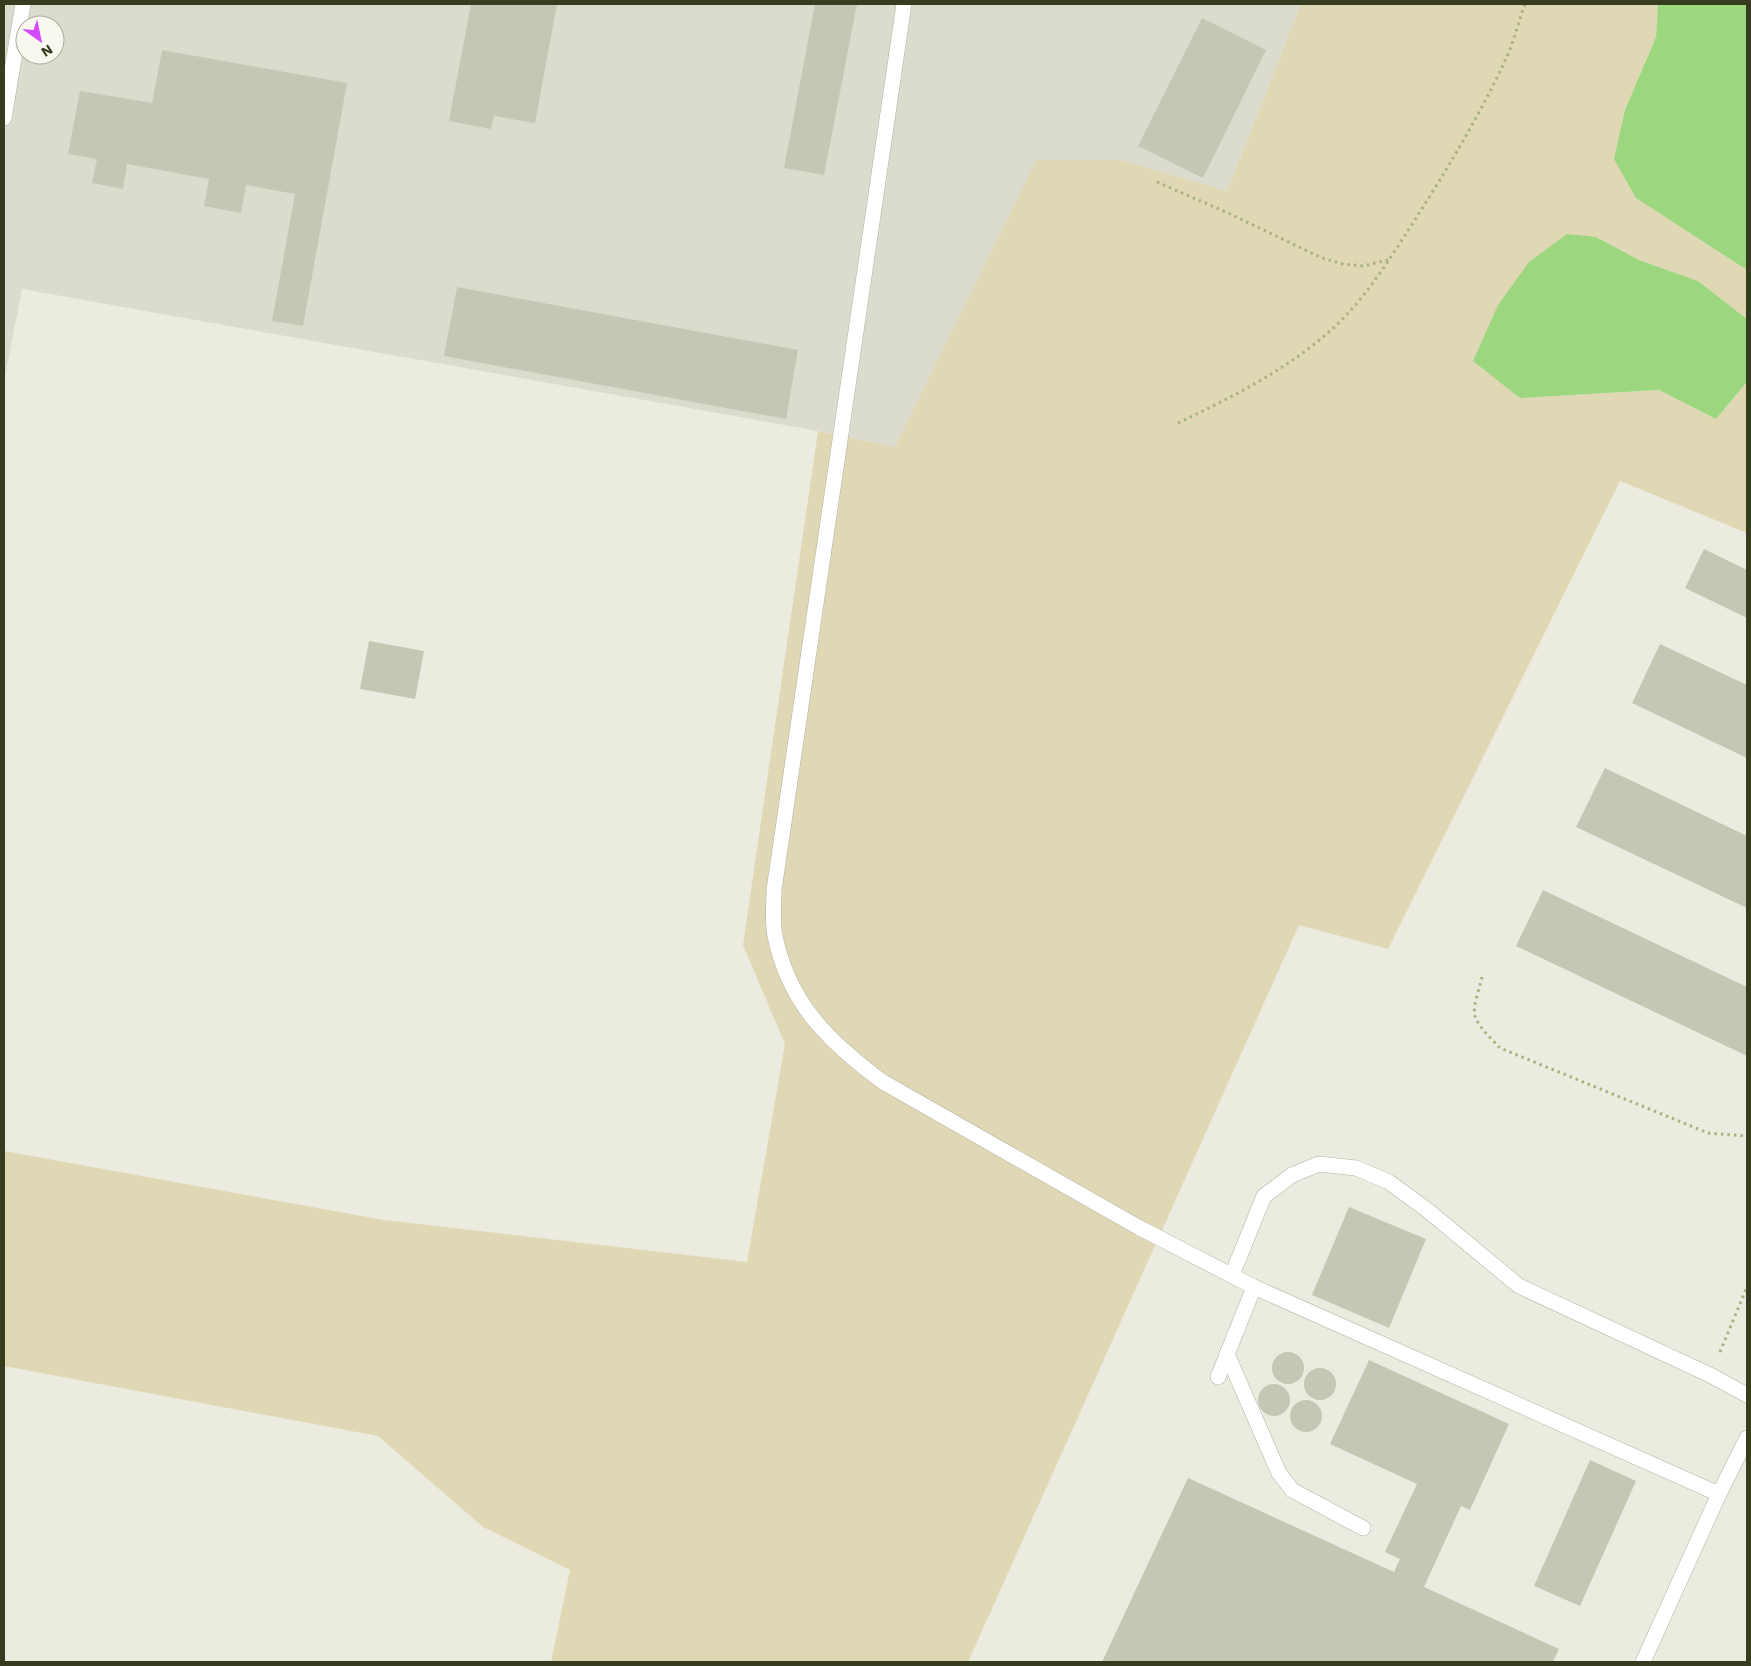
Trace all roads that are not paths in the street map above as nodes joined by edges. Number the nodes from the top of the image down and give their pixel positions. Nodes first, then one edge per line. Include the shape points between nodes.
1 (24, 4) edge
2 (904, 4) edge
3 (4, 118) edge
4 (1232, 1275) junction
5 (1254, 1287) junction
6 (1228, 1354) junction
7 (1218, 1377) dead end
8 (1747, 1395) edge
9 (1747, 1438) edge
10 (1719, 1494) junction
11 (1363, 1528) dead end
12 (1643, 1662) edge

1 - 3 lane
2 - 4 lane via 774,890 775,934 784,966 799,999 820,1028 850,1058 900,1092
4 - 5 lane
4 - 8 lane via 1264,1196 1292,1175 1318,1164 1356,1168 1396,1187 1519,1286
5 - 6 lane
5 - 10 lane
6 - 7 lane
6 - 11 lane via 1279,1473 1292,1490
9 - 10 lane
10 - 12 lane

